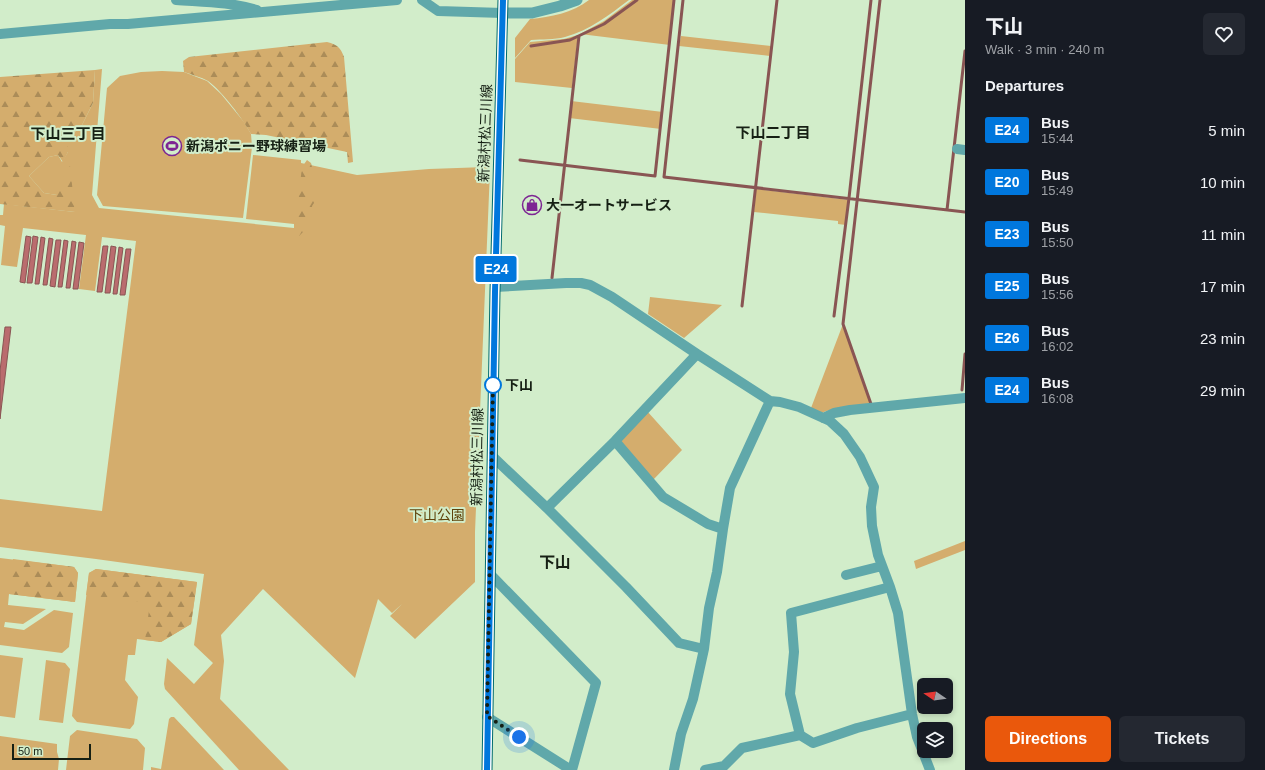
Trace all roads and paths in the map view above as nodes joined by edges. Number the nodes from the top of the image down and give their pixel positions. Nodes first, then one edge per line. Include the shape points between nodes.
1 (176, 0) edge
2 (397, 0) edge
3 (422, 0) edge
4 (502, 0) edge
5 (577, 0) edge
6 (264, 12) junction
7 (503, 13) junction
8 (0, 34) edge
9 (495, 287) junction
10 (697, 354) junction
11 (965, 398) edge
12 (770, 401) junction
13 (823, 418) junction
14 (615, 441) junction
15 (492, 456) junction
16 (547, 508) junction
17 (723, 529) junction
18 (882, 566) junction
19 (490, 574) junction
20 (846, 575) dead end
21 (890, 587) junction
22 (704, 649) junction
23 (912, 714) junction
24 (487, 716) junction
25 (800, 735) junction
26 (731, 765) edge
27 (487, 770) edge
28 (571, 770) edge
29 (674, 770) edge
30 (705, 770) edge
31 (930, 770) edge

1 - 6 street via 246,6
2 - 6 street
3 - 7 street via 438,11
4 - 7 main road, 新潟村松三川線
5 - 7 street via 539,12
6 - 8 street
7 - 9 main road, 新潟村松三川線
9 - 10 street via 581,283 612,297
9 - 15 main road, 新潟村松三川線
10 - 12 street
10 - 14 street
11 - 13 street via 850,410
12 - 13 street via 799,407
12 - 17 street via 730,488
13 - 18 street via 844,434 860,457 874,487 872,526
14 - 16 street
14 - 17 street via 663,497 708,524
15 - 16 street
15 - 19 main road, 新潟村松三川線
16 - 22 street via 679,643
17 - 22 street
18 - 20 street
18 - 21 street
19 - 24 main road, 新潟村松三川線
19 - 28 street via 596,683
21 - 23 street via 898,613
21 - 25 street via 791,613 794,652 790,694
22 - 29 street
23 - 25 street via 813,742
23 - 31 street via 917,737
24 - 27 main road, 新潟村松三川線
24 - 28 street
25 - 26 street via 742,748
26 - 30 street

